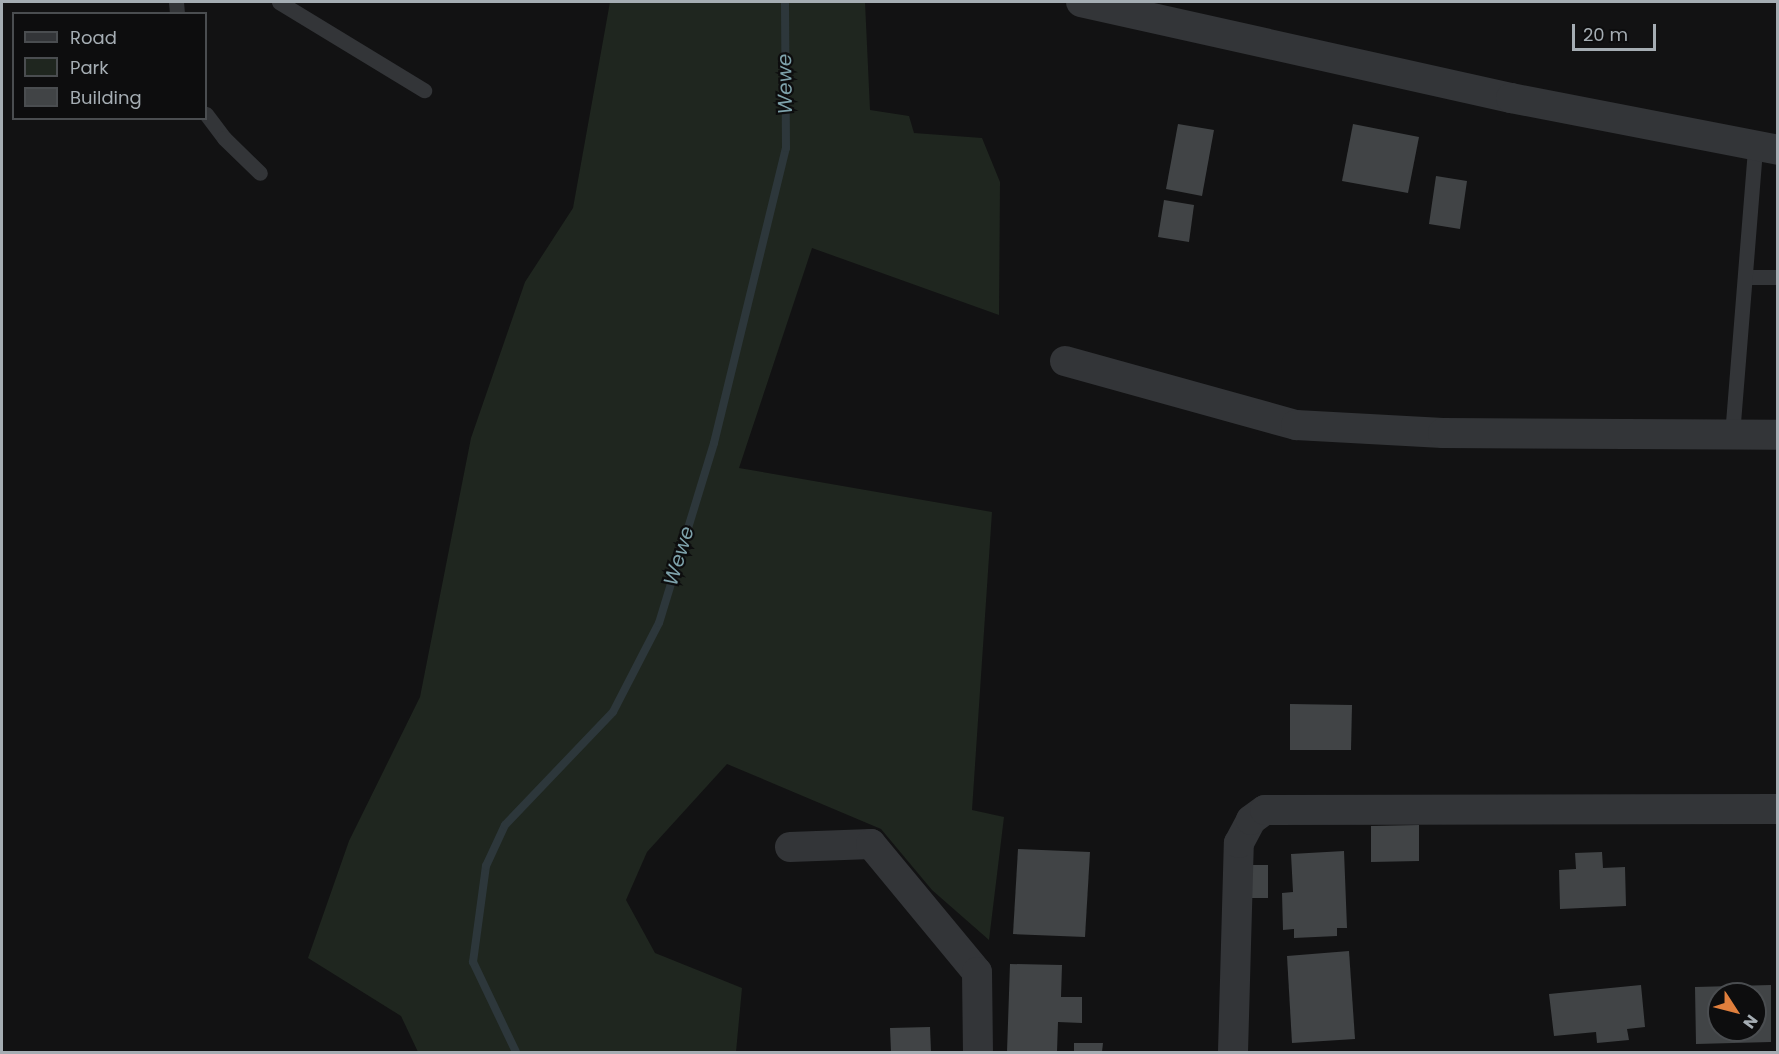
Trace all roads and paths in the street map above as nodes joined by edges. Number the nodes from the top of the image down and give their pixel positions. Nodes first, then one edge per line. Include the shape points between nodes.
1 (279, 2) edge
2 (1081, 2) edge
3 (424, 90) dead end
4 (207, 115) edge
5 (1766, 148) edge
6 (260, 172) dead end
7 (1744, 277) junction
8 (1778, 278) edge
9 (1065, 361) dead end
10 (1732, 435) junction
11 (1778, 435) edge
12 (1778, 809) edge
13 (790, 847) dead end
14 (978, 1053) edge
15 (1233, 1053) edge

1 - 3 lane
2 - 5 street via 1511,98
4 - 6 lane via 224,138
5 - 7 lane
7 - 8 lane
7 - 10 lane
9 - 10 street via 1296,425 1443,433
10 - 11 street
12 - 15 street via 1265,810 1251,820 1239,843
13 - 14 street via 871,844 977,972

